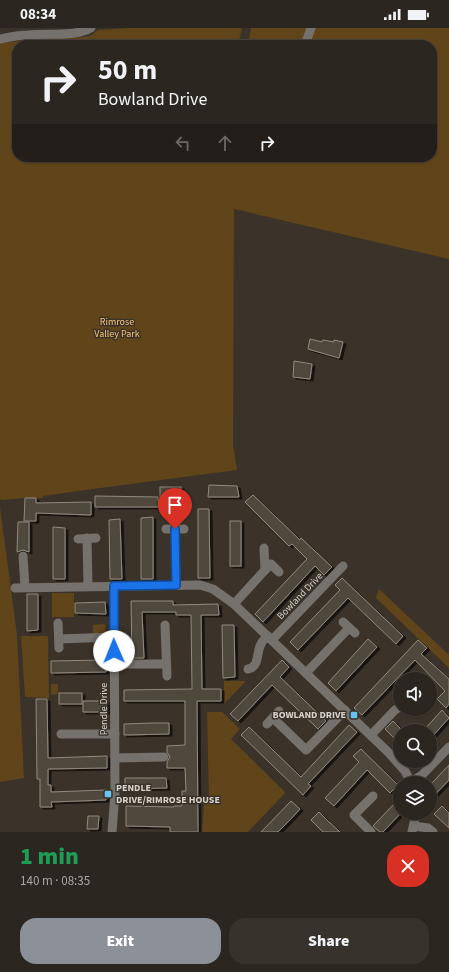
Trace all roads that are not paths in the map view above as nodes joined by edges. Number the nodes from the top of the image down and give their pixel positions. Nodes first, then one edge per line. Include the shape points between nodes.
1 (91, 28) edge
2 (311, 28) edge
3 (27, 31) edge
4 (0, 39) edge
5 (307, 40) edge
6 (175, 529) dead end
7 (87, 539) dead end
8 (264, 548) dead end
9 (23, 556) dead end
10 (343, 566) dead end
11 (265, 570) junction
12 (279, 572) dead end
13 (176, 585) junction
14 (88, 586) junction
15 (114, 586) junction
16 (25, 587) junction
17 (15, 588) dead end
18 (234, 604) junction
19 (58, 624) dead end
20 (165, 625) dead end
21 (349, 628) dead end
22 (114, 637) junction
23 (270, 638) junction
24 (114, 664) junction
25 (166, 664) junction
26 (248, 669) dead end
27 (306, 673) junction
28 (167, 676) dead end
29 (345, 710) junction
30 (393, 712) edge
31 (273, 718) dead end
32 (61, 734) dead end
33 (115, 734) junction
34 (371, 735) junction
35 (449, 747) edge
36 (164, 757) dead end
37 (115, 758) junction
38 (408, 776) edge
39 (420, 776) edge
40 (373, 796) dead end
41 (413, 829) edge
42 (112, 832) edge
43 (371, 832) edge
44 (433, 832) edge

1 - 3 street via 69,33
2 - 5 street
3 - 4 street
6 - 13 street
7 - 14 street
8 - 11 street
9 - 16 street
10 - 23 street, Bowland Drive
11 - 12 street via 271,564
11 - 18 street
13 - 15 street
13 - 18 street via 209,587
14 - 15 street
14 - 16 street
15 - 22 street, Pendle Drive
16 - 17 street
18 - 23 street
19 - 22 street via 59,643
20 - 25 street
21 - 27 street
22 - 24 street, Pendle Drive
23 - 26 street, Bowland Drive via 261,643 255,665
23 - 27 street
24 - 25 street
24 - 33 street, Pendle Drive
25 - 28 street
27 - 29 street
29 - 31 street via 306,750
29 - 34 street
30 - 34 street
32 - 33 street
33 - 37 street, Pendle Drive
34 - 38 street via 399,762
35 - 39 street
36 - 37 street
37 - 42 street, Pendle Drive
40 - 43 street via 354,815
41 - 44 street via 428,828

